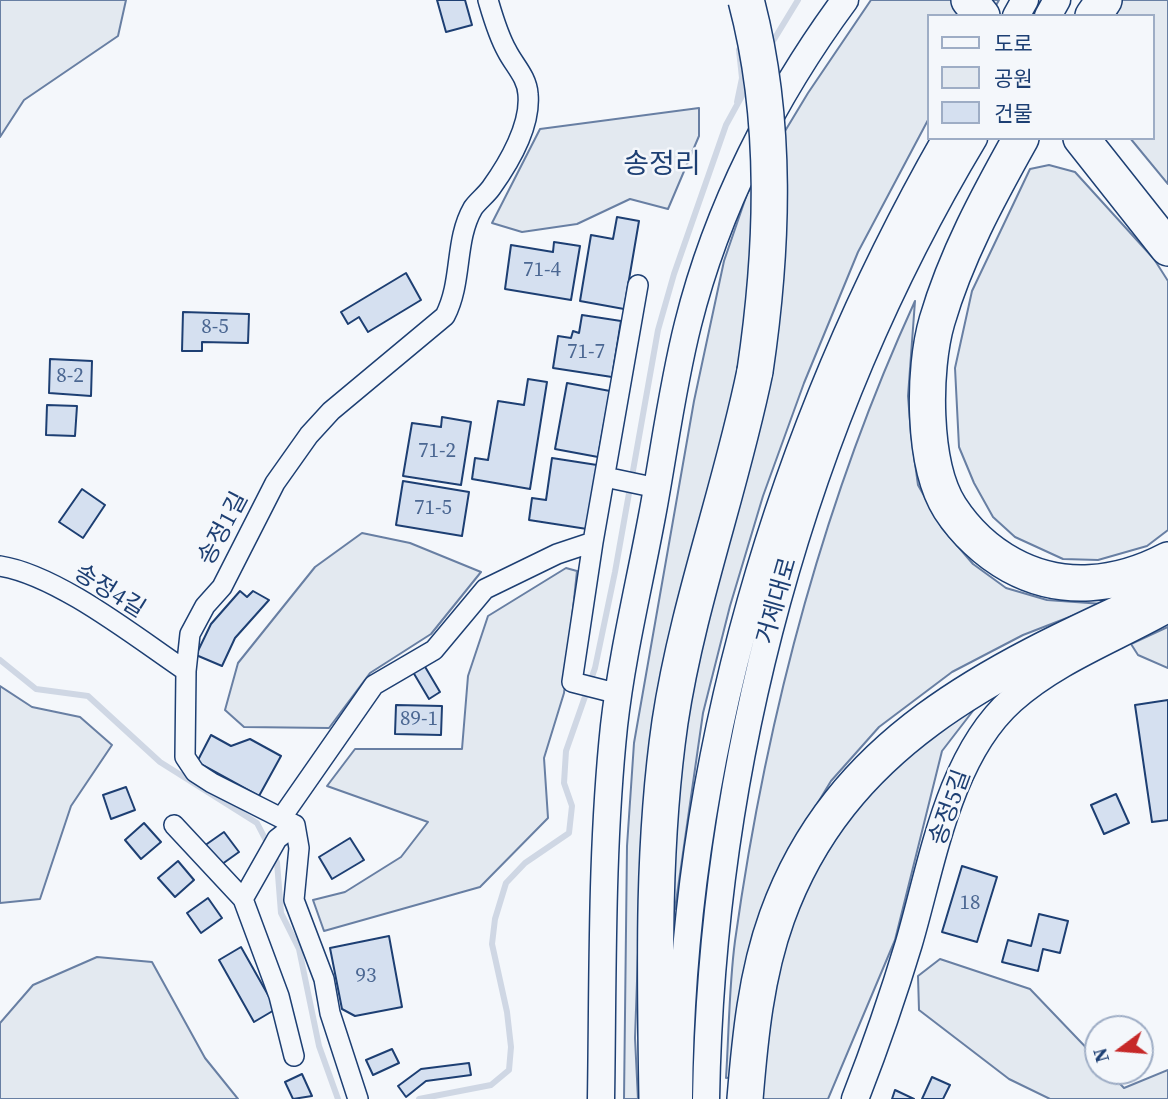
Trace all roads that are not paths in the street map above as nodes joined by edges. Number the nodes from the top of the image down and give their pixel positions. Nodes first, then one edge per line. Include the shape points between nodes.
1 (488, 0) edge
2 (746, 0) edge
3 (845, 0) edge
4 (969, 0) edge
5 (997, 0) edge
6 (980, 14) edge
7 (1008, 14) edge
8 (945, 140) edge
9 (973, 140) edge
10 (1020, 140) edge
11 (1082, 140) edge
12 (1109, 140) edge
13 (1166, 234) edge
14 (638, 285) dead end
15 (605, 477) junction
16 (657, 488) junction
17 (593, 542) junction
18 (1168, 561) edge
19 (0, 566) edge
20 (1168, 592) edge
21 (1168, 610) edge
22 (186, 671) junction
23 (619, 694) junction
24 (288, 821) junction
25 (174, 825) dead end
26 (243, 900) junction
27 (294, 1056) dead end
28 (358, 1099) edge
29 (601, 1099) edge
30 (657, 1099) edge
31 (679, 1099) edge
32 (706, 1099) edge
33 (745, 1099) edge
34 (855, 1099) edge

1 - 22 street, 송정1길 via 528,94 523,127 502,173 474,207 466,226 456,295 445,316 331,411 291,458 222,587 190,634
2 - 30 highway, bridge via 764,112 770,191 764,309 740,443 684,647 670,720 658,822 655,902
3 - 16 street via 797,71 721,218 687,326
4 - 6 highway
5 - 7 highway
8 - 31 street, 거제대로 via 843,342 792,468 760,565 715,750 699,848 686,943
9 - 32 street, 거제대로 via 866,349 813,488 760,664 738,770 713,946
10 - 18 highway via 960,256 936,323 929,423 940,487 949,507 972,535 1026,573 1087,585 1148,571
11 - 13 highway
12 - 13 highway
14 - 15 street
15 - 16 street
15 - 17 street
16 - 23 street
17 - 23 street via 572,682
17 - 24 street via 485,589 434,650 374,685
19 - 22 street, 송정4길 via 67,593
20 - 33 highway via 1066,638 968,690 919,723 870,767 797,871 777,917 754,1012
21 - 34 street, 송정5길 via 1039,678 1010,702 974,751 954,791 895,989
22 - 24 street, 송정1길 via 185,757 195,772
23 - 29 street via 604,862
24 - 26 street
24 - 28 street via 299,848 294,900 324,979
25 - 26 street
26 - 27 street via 279,996

